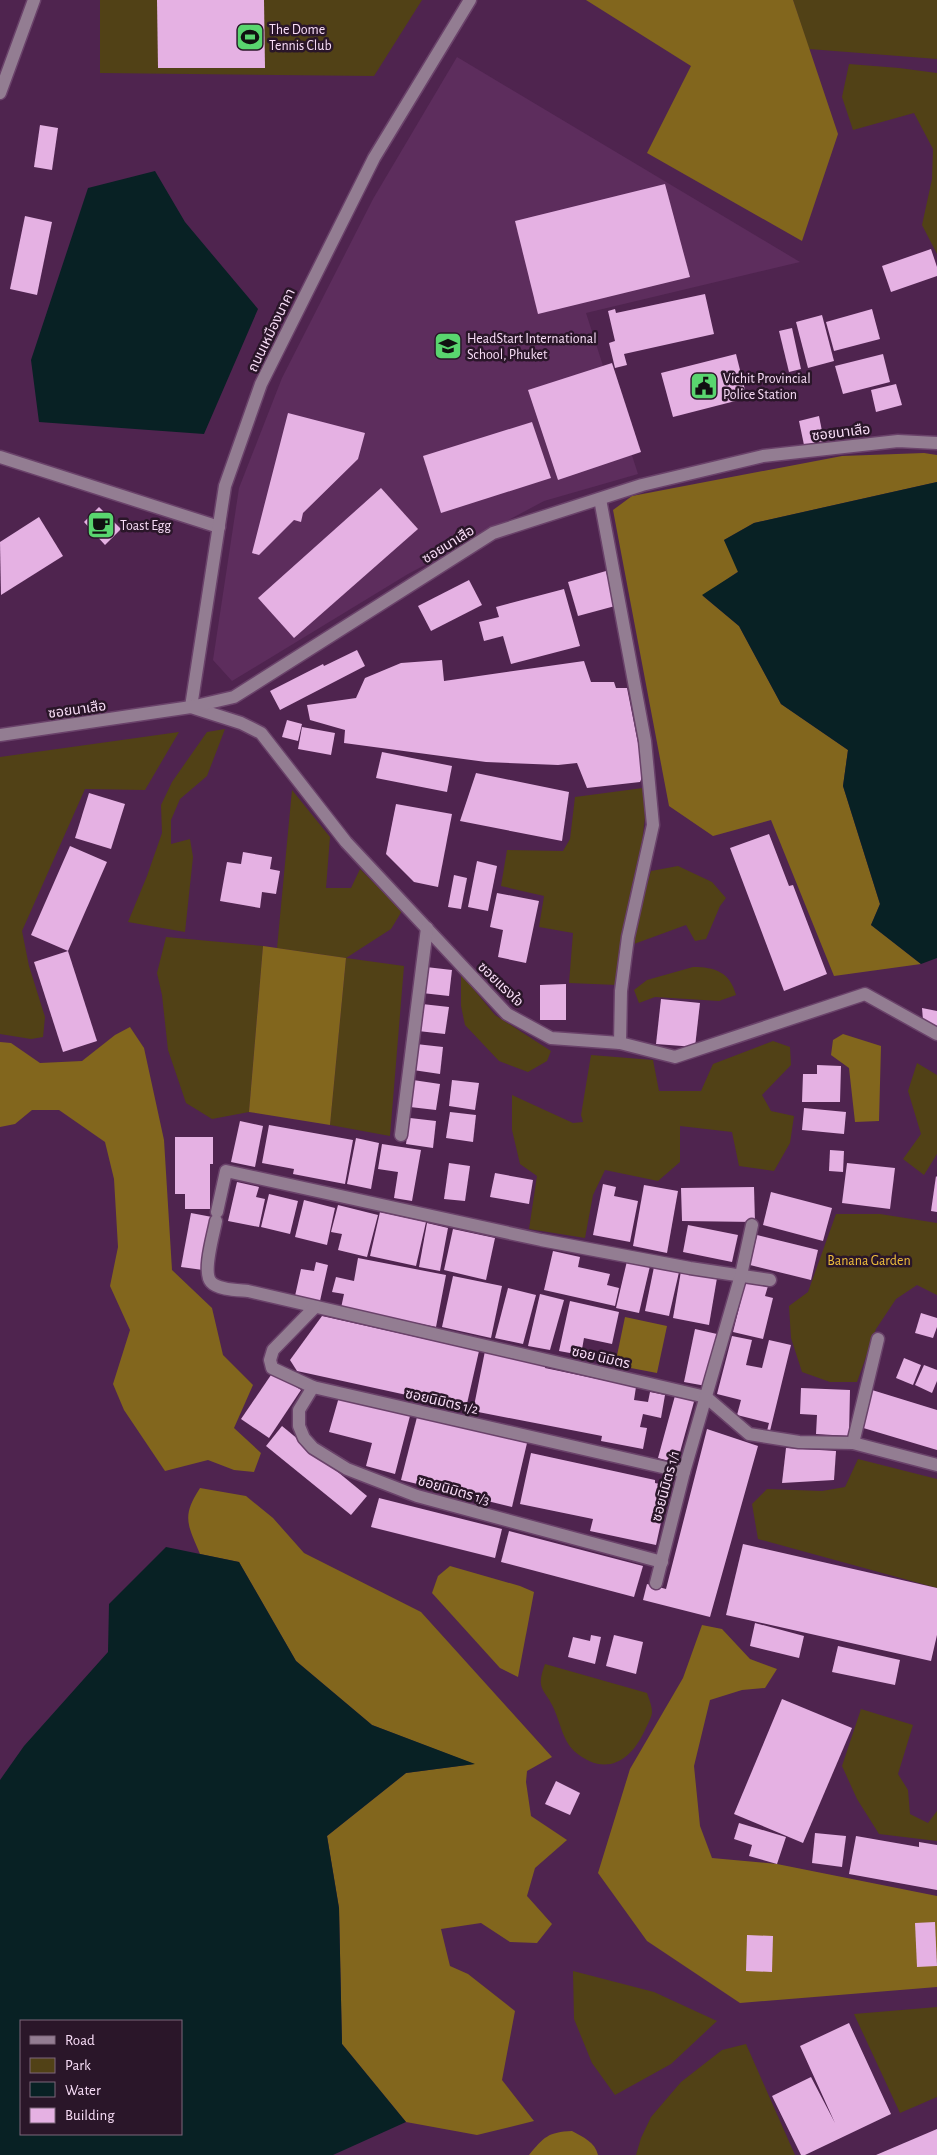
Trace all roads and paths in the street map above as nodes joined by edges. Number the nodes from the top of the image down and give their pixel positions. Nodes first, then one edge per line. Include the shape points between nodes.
1 (34, 0) edge
2 (470, 0) edge
3 (0, 93) edge
4 (937, 443) edge
5 (0, 457) edge
6 (600, 499) junction
7 (219, 527) junction
8 (191, 707) junction
9 (0, 735) edge
10 (427, 928) junction
11 (937, 1034) edge
12 (620, 1043) junction
13 (401, 1135) dead end
14 (752, 1226) dead end
15 (741, 1275) junction
16 (770, 1280) dead end
17 (314, 1308) junction
18 (878, 1339) dead end
19 (313, 1387) junction
20 (706, 1396) junction
21 (853, 1443) junction
22 (937, 1465) edge
23 (684, 1472) junction
24 (662, 1562) junction
25 (656, 1583) dead end

1 - 3 street
2 - 7 street, ถนนเหมืองนาคา via 374,158 261,384 225,486
4 - 6 street, ซอยนาเสือ via 898,440 764,456 642,485
5 - 7 street
6 - 8 street, ซอยนาเสือ via 493,533 234,697
6 - 12 street via 645,741 653,825 628,936 621,991
7 - 8 street, ถนนเหมืองนาคา
8 - 9 street, ซอยนาเสือ
8 - 10 street, ซอยแรงใจ via 241,723 261,734 346,842
10 - 12 street, ซอยแรงใจ via 507,1014 551,1038
10 - 13 street
11 - 12 street, ซอยแรงใจ via 865,994 675,1057
14 - 15 street, ซอยนิมิตร 1/1
15 - 16 street
15 - 17 street, ซอย นิมิตร via 541,1240 226,1171 208,1262 210,1282
15 - 20 street, ซอยนิมิตร 1/1
17 - 19 street, ซอยนิมิตร 1/2 via 274,1350 270,1360 272,1368
17 - 20 street, ซอย นิมิตร
18 - 21 street
19 - 23 street, ซอยนิมิตร 1/2
19 - 24 street, ซอยนิมิตร 1/3 via 299,1410 299,1426 313,1448 347,1469 417,1496
20 - 21 street, ซอย นิมิตร via 749,1434 799,1442
20 - 23 street, ซอยนิมิตร 1/1
21 - 22 street, ซอย นิมิตร
23 - 24 street, ซอยนิมิตร 1/1
24 - 25 street, ซอยนิมิตร 1/1

